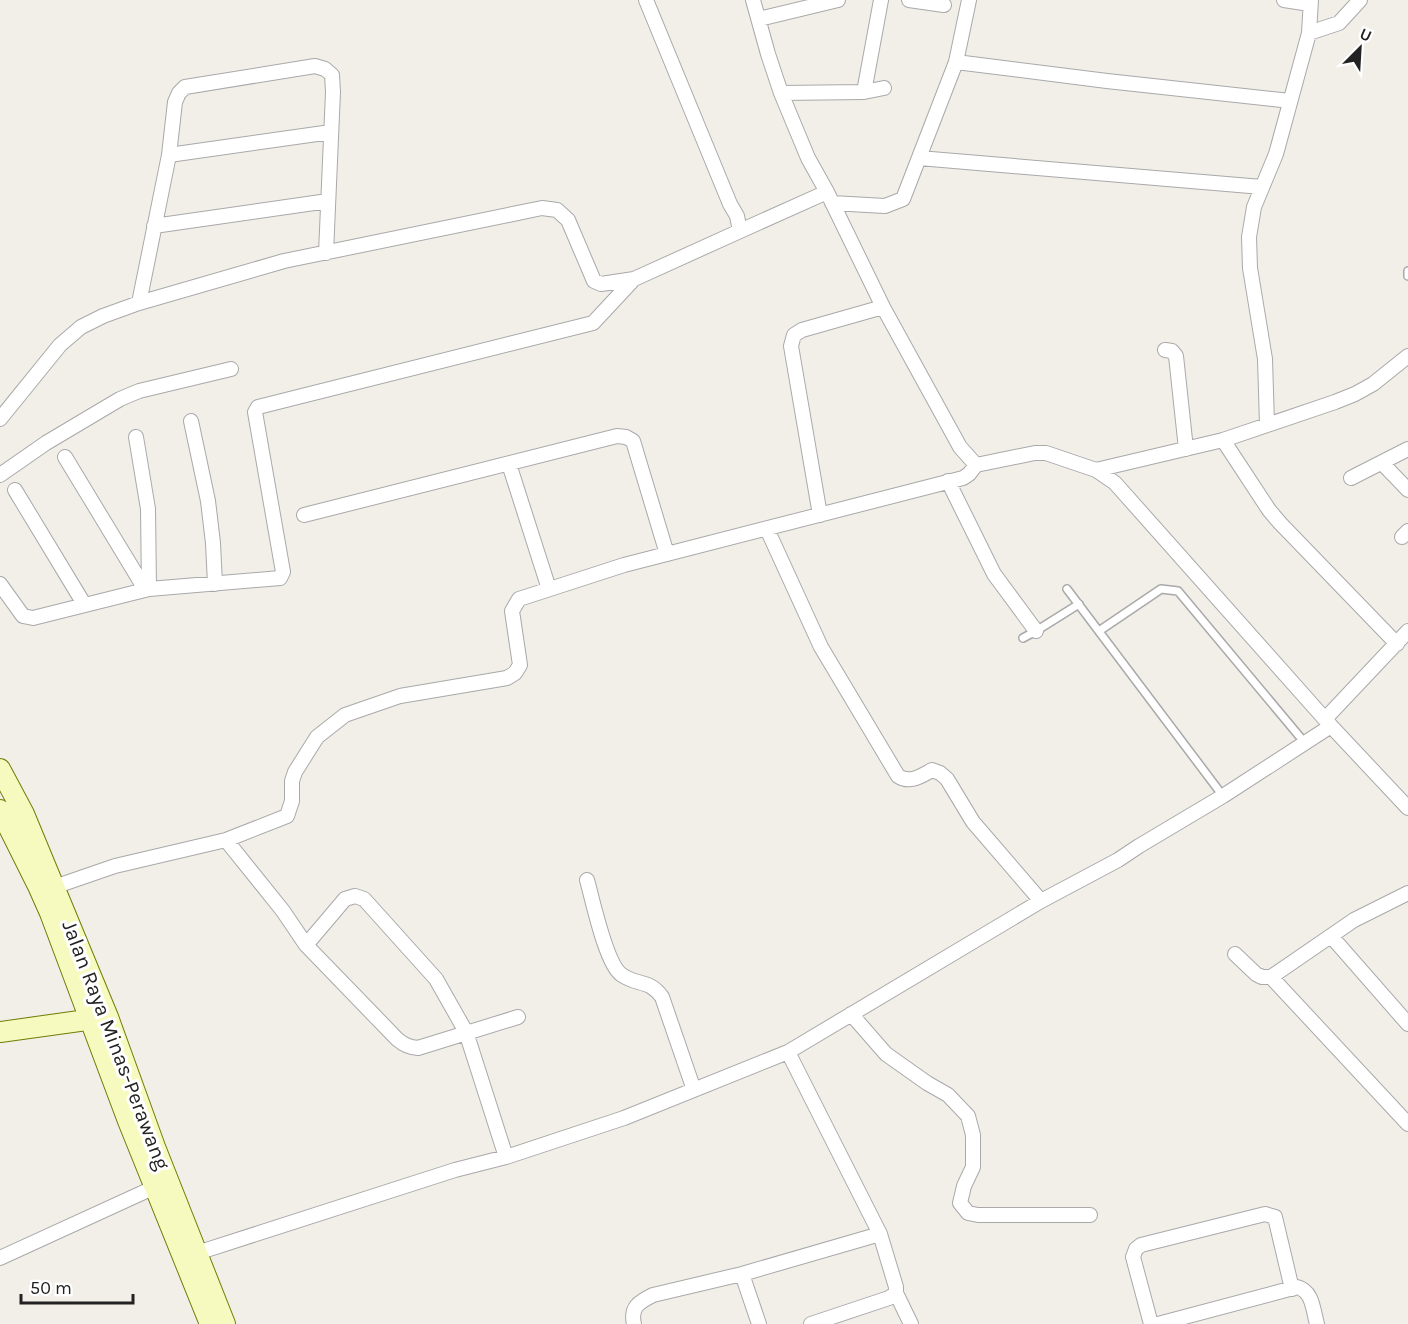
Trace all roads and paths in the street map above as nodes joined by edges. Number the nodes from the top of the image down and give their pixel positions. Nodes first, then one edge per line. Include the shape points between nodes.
1 (646, 0) edge
2 (753, 0) edge
3 (838, 0) edge
4 (881, 0) edge
5 (909, 0) edge
6 (969, 0) edge
7 (1284, 0) edge
8 (1360, 0) edge
9 (1310, 2) edge
10 (944, 5) dead end
11 (759, 19) junction
12 (1309, 33) junction
13 (956, 62) junction
14 (884, 88) dead end
15 (864, 92) junction
16 (781, 93) junction
17 (1290, 101) junction
18 (331, 132) junction
19 (169, 155) junction
20 (919, 158) junction
21 (1262, 187) junction
22 (829, 198) junction
23 (328, 201) junction
24 (154, 226) junction
25 (740, 231) junction
26 (326, 253) junction
27 (634, 279) junction
28 (140, 303) junction
29 (883, 307) junction
30 (1165, 350) dead end
31 (1408, 356) edge
32 (231, 369) dead end
33 (0, 419) edge
34 (191, 421) dead end
35 (1267, 424) junction
36 (136, 436) dead end
37 (1223, 440) junction
38 (1186, 449) junction
39 (1408, 449) edge
40 (65, 458) dead end
41 (1382, 463) junction
42 (509, 464) junction
43 (976, 465) junction
44 (1096, 470) junction
45 (0, 475) edge
46 (1351, 478) dead end
47 (948, 481) junction
48 (15, 490) dead end
49 (1408, 490) edge
50 (820, 514) junction
51 (304, 515) dead end
52 (767, 529) junction
53 (667, 554) junction
54 (0, 584) edge
55 (215, 584) junction
56 (147, 589) junction
57 (549, 589) junction
58 (1067, 589) dead end
59 (84, 604) junction
60 (1079, 604) junction
61 (1036, 631) junction
62 (1099, 631) junction
63 (1408, 631) edge
64 (1023, 638) dead end
65 (1396, 644) junction
66 (1328, 723) junction
67 (1305, 743) junction
68 (0, 769) edge
69 (1223, 796) junction
70 (1408, 808) edge
71 (0, 810) edge
72 (226, 840) junction
73 (587, 880) dead end
74 (54, 887) junction
75 (1408, 893) edge
76 (1041, 901) junction
77 (1330, 936) junction
78 (306, 945) junction
79 (1235, 954) dead end
80 (1271, 977) junction
81 (851, 1014) junction
82 (518, 1017) dead end
83 (100, 1019) junction
84 (1408, 1024) edge
85 (0, 1032) edge
86 (466, 1032) junction
87 (788, 1052) junction
88 (694, 1090) junction
89 (1408, 1124) edge
90 (506, 1157) junction
91 (155, 1187) junction
92 (1090, 1215) dead end
93 (880, 1234) junction
94 (197, 1253) junction
95 (0, 1258) edge
96 (742, 1274) junction
97 (1292, 1288) junction
98 (896, 1293) junction
99 (1182, 1321) edge
100 (210, 1324) edge
101 (225, 1324) edge
102 (634, 1324) edge
103 (759, 1324) edge
104 (812, 1324) edge
105 (911, 1324) edge
106 (1150, 1324) edge
107 (1158, 1324) edge
108 (1317, 1324) edge

1 - 25 street
2 - 11 street
3 - 11 street
4 - 15 street
5 - 10 street
6 - 13 street
7 - 9 street
8 - 12 street via 1340,23
9 - 12 street
11 - 16 street
12 - 17 street
13 - 17 street
13 - 20 street
14 - 15 street
15 - 16 street
16 - 22 street
17 - 21 street via 1276,154
18 - 19 street
18 - 19 street via 332,75 315,66 184,87 175,102
18 - 23 street
19 - 24 street
20 - 21 street
20 - 22 street via 903,199 885,206 870,206
21 - 35 street via 1249,237 1250,268 1266,359
22 - 25 street
22 - 29 street
23 - 24 street
23 - 26 street
24 - 28 street
25 - 27 street
26 - 27 street via 542,208 557,210 568,220 594,281 600,284
26 - 28 street via 284,261
27 - 55 street via 593,324 258,407 255,412 283,574 280,578
28 - 33 street via 81,327 60,345
29 - 43 street via 960,447
29 - 50 street via 794,335 791,346
30 - 38 street via 1176,357
31 - 35 street via 1355,394
32 - 45 street via 120,399
34 - 55 street via 208,501
35 - 37 street
36 - 56 street via 148,509
37 - 38 street
37 - 65 street via 1280,523
38 - 44 street
39 - 41 street
40 - 56 street
41 - 46 street
41 - 49 street
42 - 51 street
42 - 53 street via 626,437 633,441
42 - 57 street
43 - 44 street via 1046,453
43 - 47 street via 963,478
44 - 66 street via 1115,483
47 - 50 street
47 - 61 street via 994,574
48 - 59 street
50 - 52 street
52 - 53 street
52 - 76 street via 821,647 898,776 912,780 932,770 947,779 973,822
53 - 57 street
54 - 59 street via 25,618
55 - 56 street
56 - 59 street
57 - 72 street via 519,599 512,611 520,664 515,673 507,678 400,696 345,715 317,737 295,772 287,816
58 - 60 lane
60 - 61 lane
60 - 62 lane
61 - 64 lane
62 - 67 lane via 1161,589 1178,591
62 - 69 lane
63 - 65 street
65 - 66 street
66 - 67 street
66 - 70 street
67 - 69 street
68 - 74 main road, Jalan Raya Minas-Perawang via 24,814
69 - 76 street
71 - 83 main road, Jalan Raya Minas-Perawang
72 - 74 street via 115,866
72 - 78 street
73 - 88 street via 608,956 620,975 647,984 662,997
74 - 83 main road, Jalan Raya Minas-Perawang
75 - 77 street
76 - 81 street
77 - 80 street
77 - 84 street
78 - 86 street via 402,1044 418,1048
78 - 86 street via 345,899 364,899 436,979
79 - 80 street via 1256,974
80 - 89 street
81 - 87 street
81 - 92 street via 886,1054 948,1095 968,1116 973,1135 973,1167 960,1203 968,1213
82 - 86 street
83 - 85 main road
83 - 91 main road, Jalan Raya Minas-Perawang via 128,1120
83 - 94 main road, Jalan Raya Minas-Perawang
86 - 90 street
87 - 88 street
87 - 93 street
88 - 90 street
90 - 94 street
91 - 95 street
91 - 100 main road, Jalan Raya Minas-Perawang
93 - 96 street
93 - 98 street
94 - 101 main road, Jalan Raya Minas-Perawang
96 - 102 street via 642,1300 632,1316
96 - 103 street
97 - 99 street
97 - 106 street via 1275,1217 1270,1215 1141,1245 1133,1257
97 - 108 street via 1309,1293
98 - 104 street
98 - 105 street
99 - 107 street

